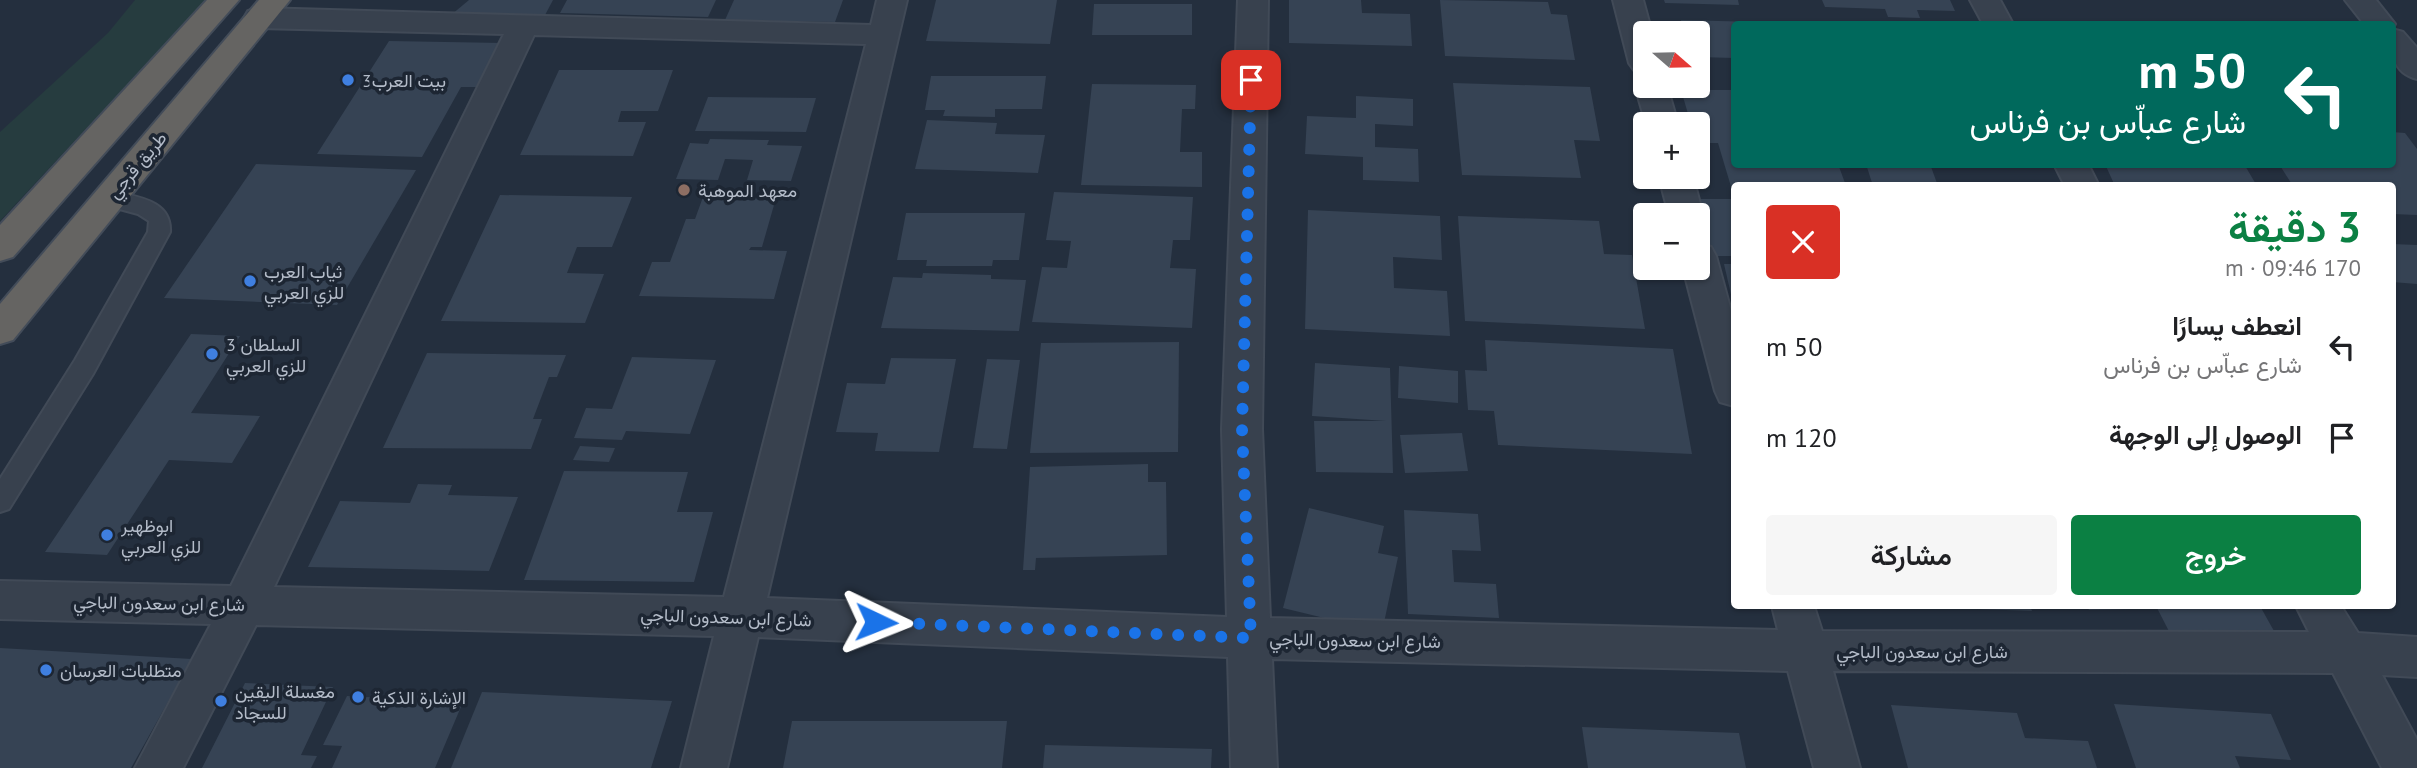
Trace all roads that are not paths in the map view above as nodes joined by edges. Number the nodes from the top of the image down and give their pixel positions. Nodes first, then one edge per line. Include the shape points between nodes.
1 (223, 0) edge
2 (1253, 0) edge
3 (1628, 0) edge
4 (1986, 0) edge
5 (2360, 0) edge
6 (267, 9) edge
7 (887, 18) edge
8 (1634, 21) edge
9 (1996, 21) edge
10 (2378, 21) edge
11 (524, 25) junction
12 (2396, 44) edge
13 (2417, 69) edge
14 (110, 198) junction
15 (0, 248) edge
16 (1704, 280) edge
17 (0, 330) edge
18 (1731, 380) edge
19 (0, 501) edge
20 (0, 600) edge
21 (244, 605) junction
22 (1794, 609) edge
23 (2319, 609) edge
24 (742, 617) junction
25 (1251, 638) junction
26 (1805, 650) junction
27 (2346, 653) junction
28 (2417, 657) edge
29 (158, 768) edge
30 (704, 768) edge
31 (1254, 768) edge
32 (1837, 768) edge
33 (2407, 768) edge

1 - 15 highway
2 - 25 street via 1242,429
3 - 8 street
4 - 9 street
5 - 10 street
6 - 11 street
6 - 14 highway, طريق قرجي
7 - 11 street
7 - 24 street
11 - 21 street
12 - 13 street
14 - 17 highway, طريق قرجي
14 - 19 lane via 145,208 160,218 159,232 84,367
16 - 18 street
20 - 21 street, شارع ابن سعدون الباجي
21 - 24 street, شارع ابن سعدون الباجي
21 - 29 street
22 - 26 street
23 - 27 street
24 - 25 street, شارع ابن سعدون الباجي
24 - 30 street
25 - 26 street, شارع ابن سعدون الباجي
25 - 31 street
26 - 27 street, شارع ابن سعدون الباجي
26 - 32 street
27 - 28 street, شارع ابن سعدون الباجي
27 - 33 street

